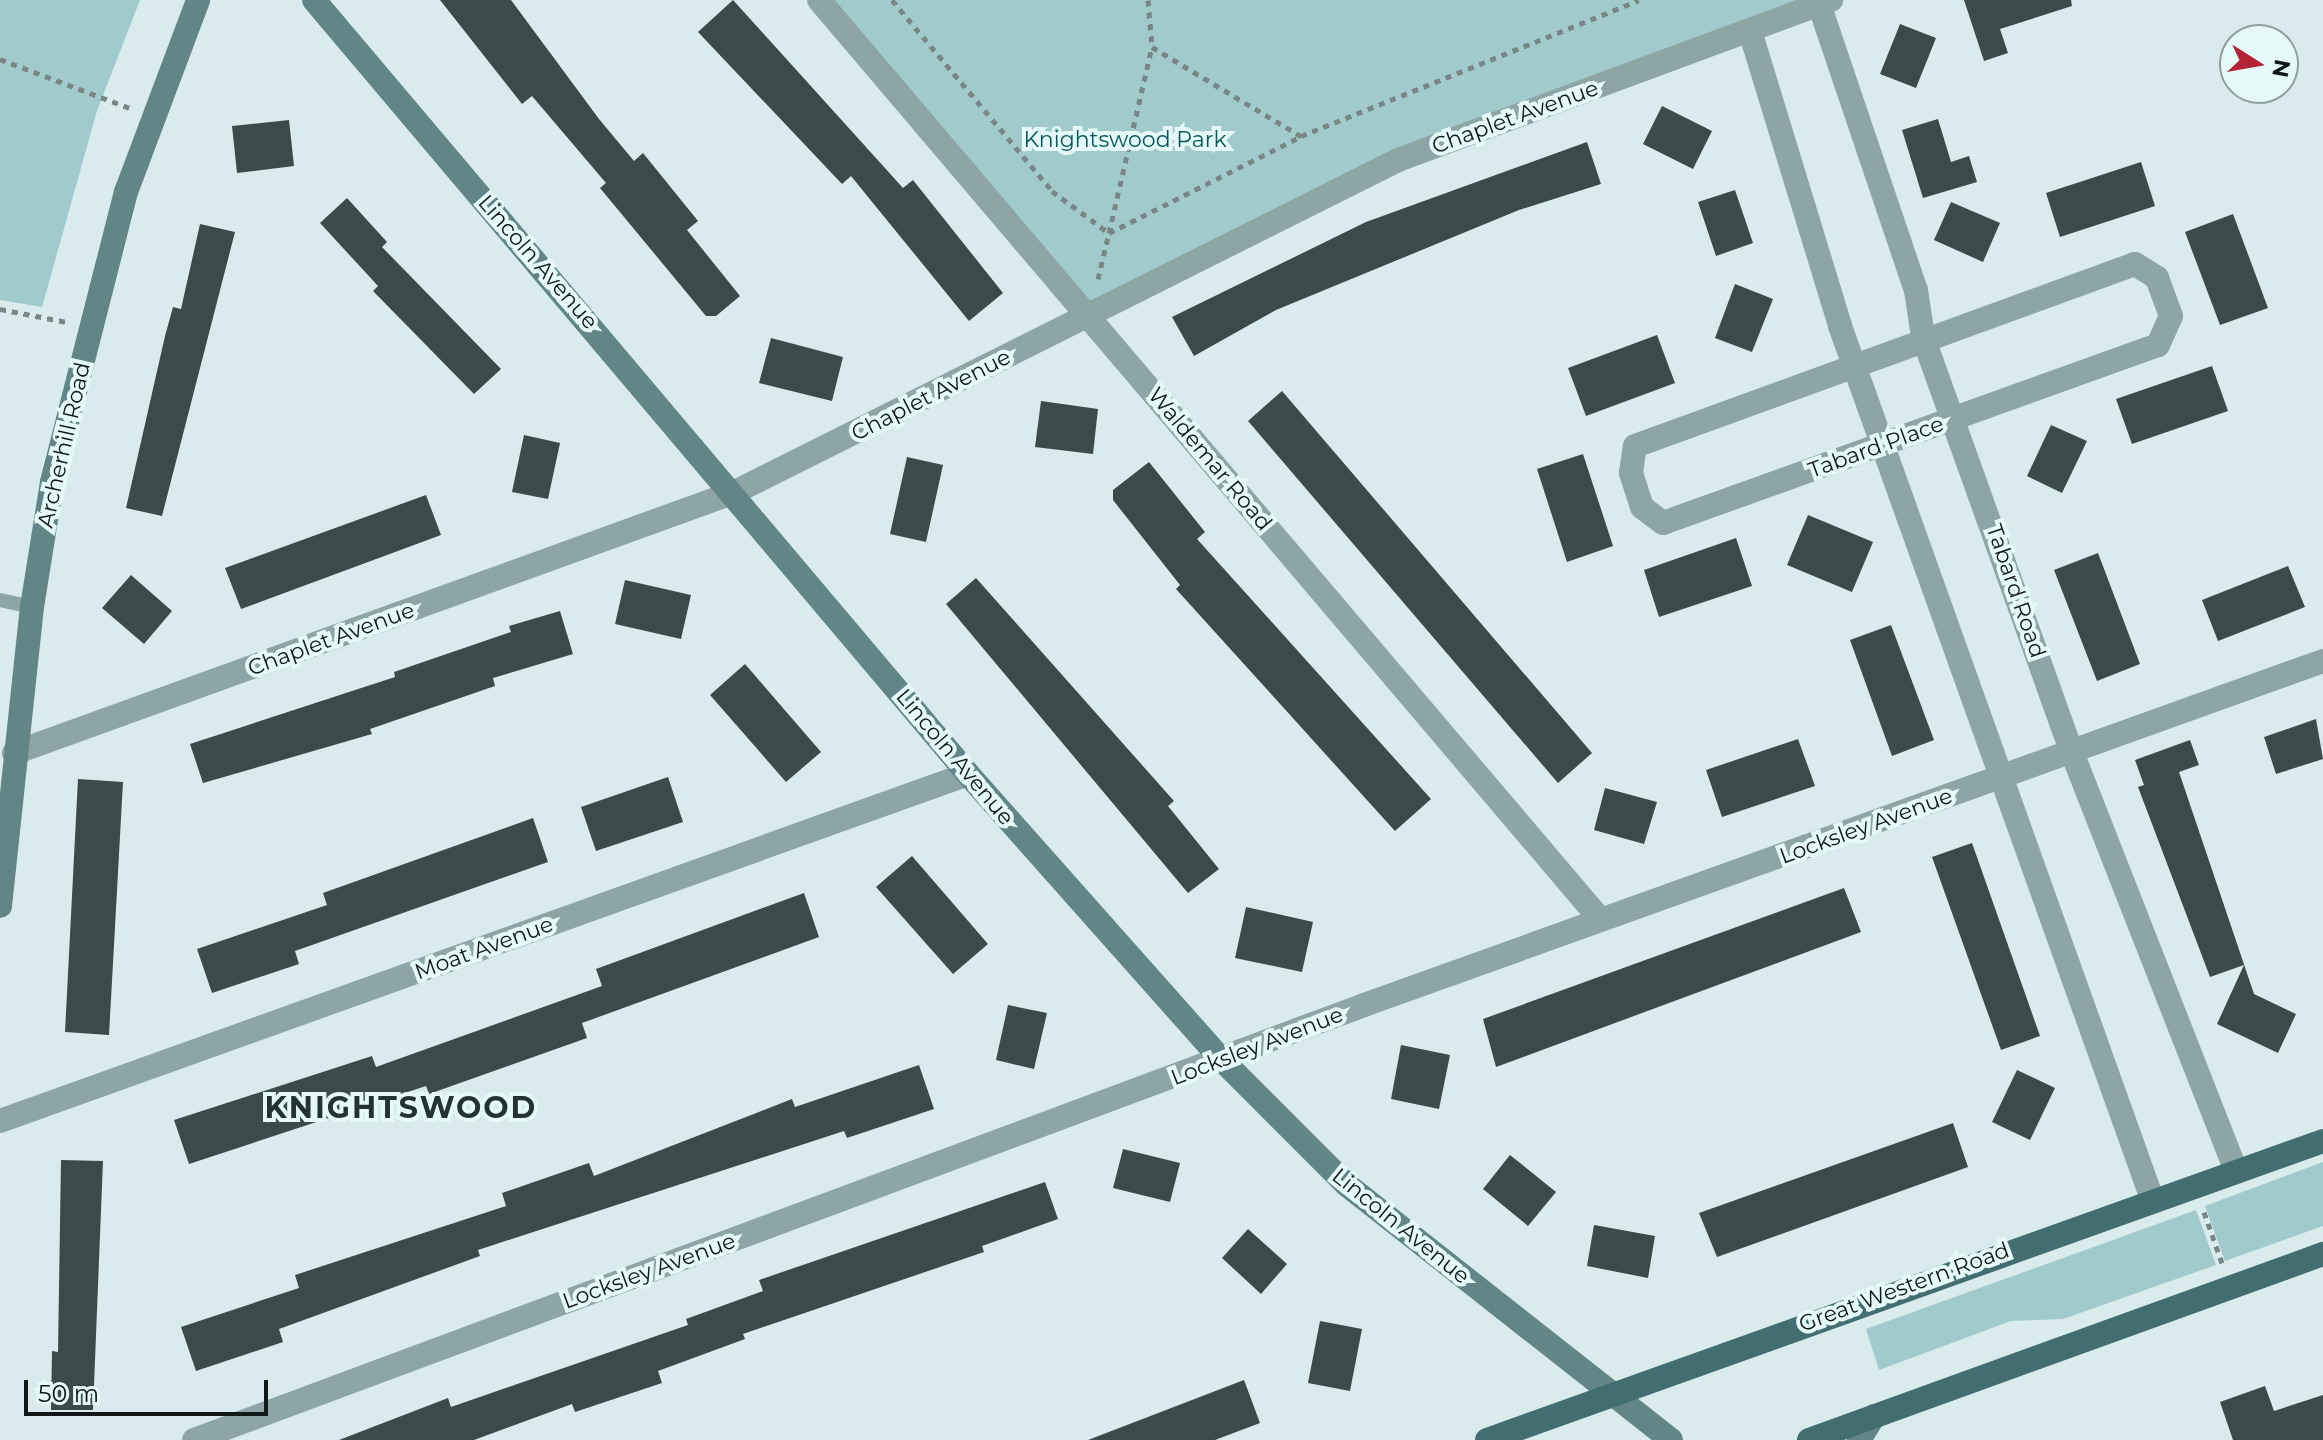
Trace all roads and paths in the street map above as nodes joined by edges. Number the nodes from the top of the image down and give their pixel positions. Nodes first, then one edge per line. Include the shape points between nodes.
1 (198, 0) edge
2 (314, 0) edge
3 (819, 0) edge
4 (892, 0) edge
5 (1148, 0) edge
6 (1639, 0) edge
7 (1825, 2) edge
8 (1750, 31) junction
9 (1152, 47) junction
10 (0, 59) edge
11 (154, 116) junction
12 (1301, 136) junction
13 (1109, 233) junction
14 (0, 309) edge
15 (1089, 316) junction
16 (92, 327) junction
17 (1923, 337) junction
18 (1855, 364) junction
19 (1956, 418) junction
20 (1885, 445) junction
21 (735, 492) junction
22 (0, 600) edge
23 (32, 607) junction
24 (2323, 661) edge
25 (14, 753) junction
26 (2073, 755) junction
27 (968, 774) junction
28 (2005, 776) junction
29 (0, 906) edge
30 (1600, 919) junction
31 (1222, 1060) junction
32 (0, 1121) edge
33 (2323, 1141) edge
34 (2236, 1171) junction
35 (2194, 1185) junction
36 (2152, 1199) junction
37 (2323, 1254) edge
38 (2231, 1287) junction
39 (1615, 1391) junction
40 (1874, 1416) junction
41 (194, 1440) edge
42 (1487, 1440) edge
43 (1671, 1440) edge
44 (1809, 1440) edge
45 (1859, 1440) edge

1 - 11 street, Archerhill Road
2 - 21 street, Lincoln Avenue
3 - 15 street, Waldemar Road
4 - 13 path via 1052,191
5 - 9 path
6 - 12 path
7 - 8 street, Chaplet Avenue
7 - 17 street, Tabard Road via 1916,290
8 - 15 street, Chaplet Avenue via 1398,160
8 - 18 street
9 - 12 path
9 - 13 path
10 - 11 path
11 - 16 street, Archerhill Road via 126,192
12 - 13 path
13 - 15 path
14 - 16 path
15 - 21 street, Chaplet Avenue
15 - 30 street, Waldemar Road
16 - 23 street, Archerhill Road via 52,482
17 - 18 street, Tabard Place
17 - 19 street, Tabard Road
17 - 19 street, Tabard Place via 2135,264 2157,278 2171,316 2158,345
18 - 20 street
18 - 20 street, Tabard Place via 1635,446 1631,473 1642,507 1663,523
19 - 20 street, Tabard Place
19 - 26 street, Tabard Road
20 - 28 street
21 - 25 street, Chaplet Avenue
21 - 27 street, Lincoln Avenue
22 - 23 lane
23 - 25 street, Archerhill Road
24 - 26 street, Locksley Avenue
25 - 29 street, Archerhill Road
26 - 28 street, Locksley Avenue
26 - 34 street, Tabard Road
27 - 31 street, Lincoln Avenue
27 - 32 street, Moat Avenue
28 - 30 street, Locksley Avenue
28 - 36 street
30 - 31 street, Locksley Avenue
31 - 39 street, Lincoln Avenue via 1347,1185
31 - 41 street, Locksley Avenue
33 - 34 main road, Great Western Road
34 - 35 main road, Great Western Road
35 - 36 main road, Great Western Road
35 - 38 path
36 - 39 main road, Great Western Road
37 - 38 main road
38 - 40 main road
39 - 42 main road, Great Western Road
39 - 43 street, Lincoln Avenue
40 - 44 main road
40 - 45 street

